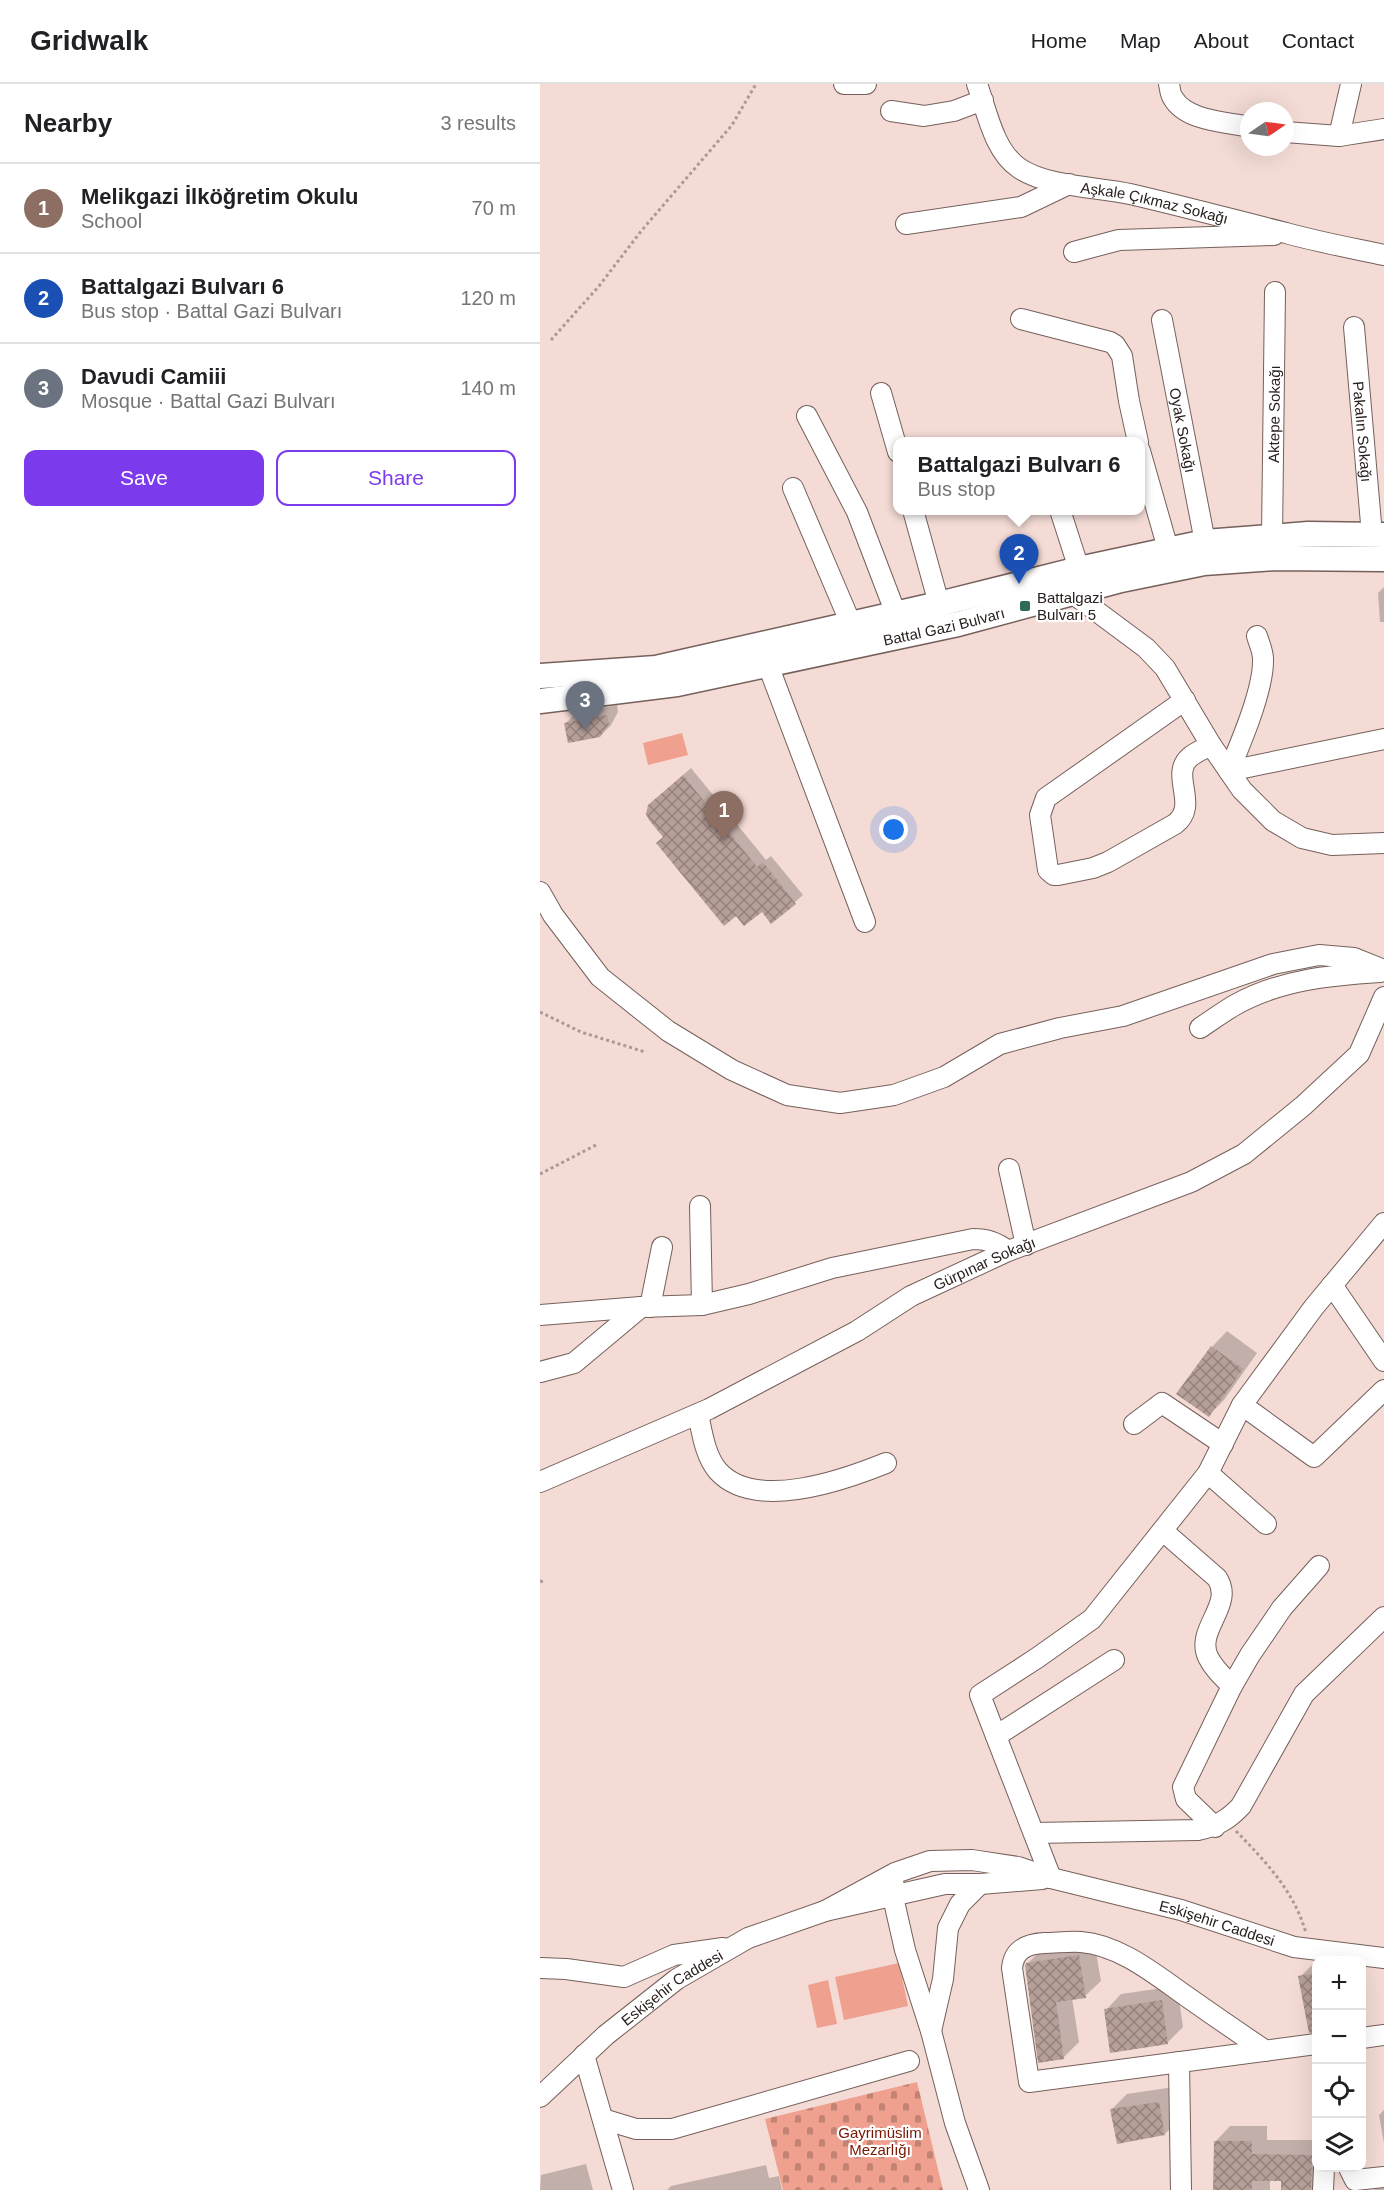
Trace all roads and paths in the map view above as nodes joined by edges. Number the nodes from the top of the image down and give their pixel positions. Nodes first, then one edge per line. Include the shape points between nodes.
1 (756, 84) edge
2 (844, 84) edge
3 (866, 84) edge
4 (1169, 84) edge
5 (1351, 84) edge
6 (980, 92) edge
7 (891, 111) dead end
8 (1240, 125) edge
9 (1384, 129) edge
10 (1294, 133) edge
11 (1339, 136) junction
12 (1069, 184) junction
13 (906, 224) dead end
14 (1287, 234) junction
15 (1074, 252) dead end
16 (1384, 255) edge
17 (1275, 292) dead end
18 (1021, 319) dead end
19 (1162, 320) dead end
20 (1354, 327) dead end
21 (551, 340) dead end
22 (881, 393) dead end
23 (807, 416) dead end
24 (1137, 437) edge
25 (893, 438) edge
26 (1145, 468) edge
27 (793, 488) dead end
28 (915, 515) edge
29 (1062, 515) edge
30 (1378, 535) edge
31 (1272, 537) junction
32 (1205, 542) junction
33 (1168, 549) junction
34 (1384, 559) edge
35 (1079, 569) junction
36 (1072, 593) junction
37 (939, 604) junction
38 (896, 614) junction
39 (851, 624) junction
40 (1257, 636) dead end
41 (768, 665) junction
42 (540, 676) edge
43 (1185, 700) junction
44 (540, 701) edge
45 (1384, 739) edge
46 (1211, 745) junction
47 (1229, 771) junction
48 (1384, 843) edge
49 (540, 892) edge
50 (865, 922) dead end
51 (1384, 972) edge
52 (1383, 999) edge
53 (540, 1012) edge
54 (1200, 1028) dead end
55 (645, 1052) dead end
56 (598, 1144) dead end
57 (1009, 1169) dead end
58 (540, 1174) edge
59 (700, 1206) dead end
60 (1384, 1223) edge
61 (662, 1247) dead end
62 (1017, 1248) junction
63 (1332, 1286) junction
64 (702, 1305) junction
65 (645, 1307) junction
66 (540, 1315) edge
67 (1384, 1361) edge
68 (540, 1372) edge
69 (1384, 1390) edge
70 (1242, 1405) junction
71 (698, 1414) junction
72 (1134, 1424) dead end
73 (1223, 1444) junction
74 (886, 1462) dead end
75 (1208, 1473) junction
76 (540, 1482) edge
77 (1266, 1524) dead end
78 (1163, 1531) junction
79 (1319, 1566) dead end
80 (1384, 1617) edge
81 (1114, 1660) dead end
82 (1232, 1686) junction
83 (996, 1736) junction
84 (1220, 1824) junction
85 (1034, 1833) junction
86 (895, 1873) junction
87 (1051, 1878) junction
88 (980, 1884) junction
89 (893, 1897) junction
90 (825, 1911) junction
91 (734, 1946) junction
92 (1311, 1949) junction
93 (1338, 1956) edge
94 (1366, 1958) edge
95 (1384, 1958) edge
96 (540, 1968) edge
97 (931, 2031) junction
98 (1384, 2035) edge
99 (1366, 2037) edge
100 (1312, 2045) edge
101 (1266, 2051) junction
102 (584, 2055) junction
103 (909, 2061) dead end
104 (1179, 2062) junction
105 (540, 2097) edge
106 (603, 2119) junction
107 (1324, 2172) edge
108 (1351, 2172) edge
109 (1384, 2177) edge
110 (623, 2190) edge
111 (979, 2190) edge
112 (1181, 2190) edge
113 (1323, 2190) edge

1 - 21 path via 732,125
2 - 3 street
4 - 8 street via 1172,98 1192,115
5 - 11 street
6 - 7 street via 954,111 924,116
6 - 12 street, Aşkale Çıkmaz Sokağı via 1008,159 1021,170
9 - 11 street
10 - 11 street
12 - 13 street via 1021,207
12 - 14 street, Aşkale Çıkmaz Sokağı via 1128,194
14 - 15 street via 1119,240
14 - 16 street, Aşkale Çıkmaz Sokağı
17 - 31 street, Aktepe Sokağı
18 - 24 street via 1115,345 1122,356
19 - 32 street, Oyak Sokağı
20 - 30 street, Pakalın Sokağı
22 - 25 street
23 - 38 street via 857,512
26 - 33 street
27 - 39 street
28 - 37 street
29 - 35 street
30 - 31 main road, Battal Gazi Bulvarı
31 - 32 main road, Battal Gazi Bulvarı
32 - 33 main road, Battal Gazi Bulvarı
33 - 35 main road, Battal Gazi Bulvarı
34 - 36 main road, Battal Gazi Bulvarı via 1276,558 1204,563
35 - 37 main road, Battal Gazi Bulvarı
36 - 41 main road, Battal Gazi Bulvarı via 958,624
36 - 43 street via 1146,648 1165,668
37 - 38 main road, Battal Gazi Bulvarı
38 - 39 main road, Battal Gazi Bulvarı
39 - 42 main road, Battal Gazi Bulvarı via 656,668
40 - 47 street via 1263,656 1263,677
41 - 44 main road, Battal Gazi Bulvarı via 677,684
41 - 50 street
43 - 46 street
43 - 46 street via 1046,798 1040,814 1048,870 1058,876 1093,868 1180,820 1186,805 1185,763
45 - 47 street
46 - 47 street
47 - 48 street via 1273,821 1302,838 1332,845
49 - 51 street via 600,977 668,1031 732,1070 787,1095 840,1103 894,1095 944,1077 1000,1044 1123,1016 1273,964 1319,955 1354,958
51 - 52 street, Gürpınar Sokağı via 1380,986
51 - 54 street via 1336,974 1286,984 1237,1004
52 - 62 street, Gürpınar Sokağı via 1359,1054 1244,1154 1191,1182
53 - 55 path via 581,1032
56 - 58 path
57 - 62 street
59 - 64 street
60 - 63 street
61 - 65 street
62 - 64 street via 973,1239 832,1268
62 - 71 street, Gürpınar Sokağı via 910,1296 857,1331
63 - 67 street
63 - 70 street
64 - 65 street
65 - 66 street
65 - 68 street via 574,1363
69 - 70 street via 1314,1457
70 - 73 street
71 - 74 street via 704,1443 717,1469 738,1485 774,1490 816,1487
71 - 76 street, Gürpınar Sokağı
72 - 73 street via 1162,1403
73 - 75 street
75 - 77 street
75 - 78 street
78 - 82 street via 1221,1584 1222,1599 1205,1645 1217,1671
78 - 83 street via 1092,1619 980,1695
79 - 82 street via 1282,1608
80 - 84 street via 1304,1694 1241,1806
81 - 83 street
82 - 84 street via 1183,1791 1186,1799
83 - 85 street
84 - 85 street via 1198,1830
84 - 92 path via 1258,1853 1287,1888
85 - 87 street
86 - 87 street, Eskişehir Caddesi via 930,1861 972,1860 1018,1867
86 - 89 street
86 - 90 street, Eskişehir Caddesi
87 - 88 street, Eskişehir Caddesi
87 - 92 street, Eskişehir Caddesi via 1181,1910
88 - 89 street, Eskişehir Caddesi via 945,1884
88 - 97 street via 960,1904 948,1928 943,1979
89 - 90 street, Eskişehir Caddesi
89 - 97 street via 904,1950
90 - 91 street, Eskişehir Caddesi
91 - 96 street via 674,1955 624,1977
91 - 102 street, Eskişehir Caddesi via 677,1979
92 - 93 street, Eskişehir Caddesi
94 - 95 street, Eskişehir Caddesi
97 - 111 street via 955,2123
98 - 99 street
100 - 101 street
101 - 104 street
101 - 104 street via 1145,1968 1115,1952 1082,1941 1030,1945 1015,1957 1012,1968 1029,2082
102 - 105 street, Eskişehir Caddesi
102 - 106 street
103 - 106 street via 672,2129 636,2129
104 - 112 street
106 - 110 street
107 - 113 street
108 - 109 street via 1355,2180

